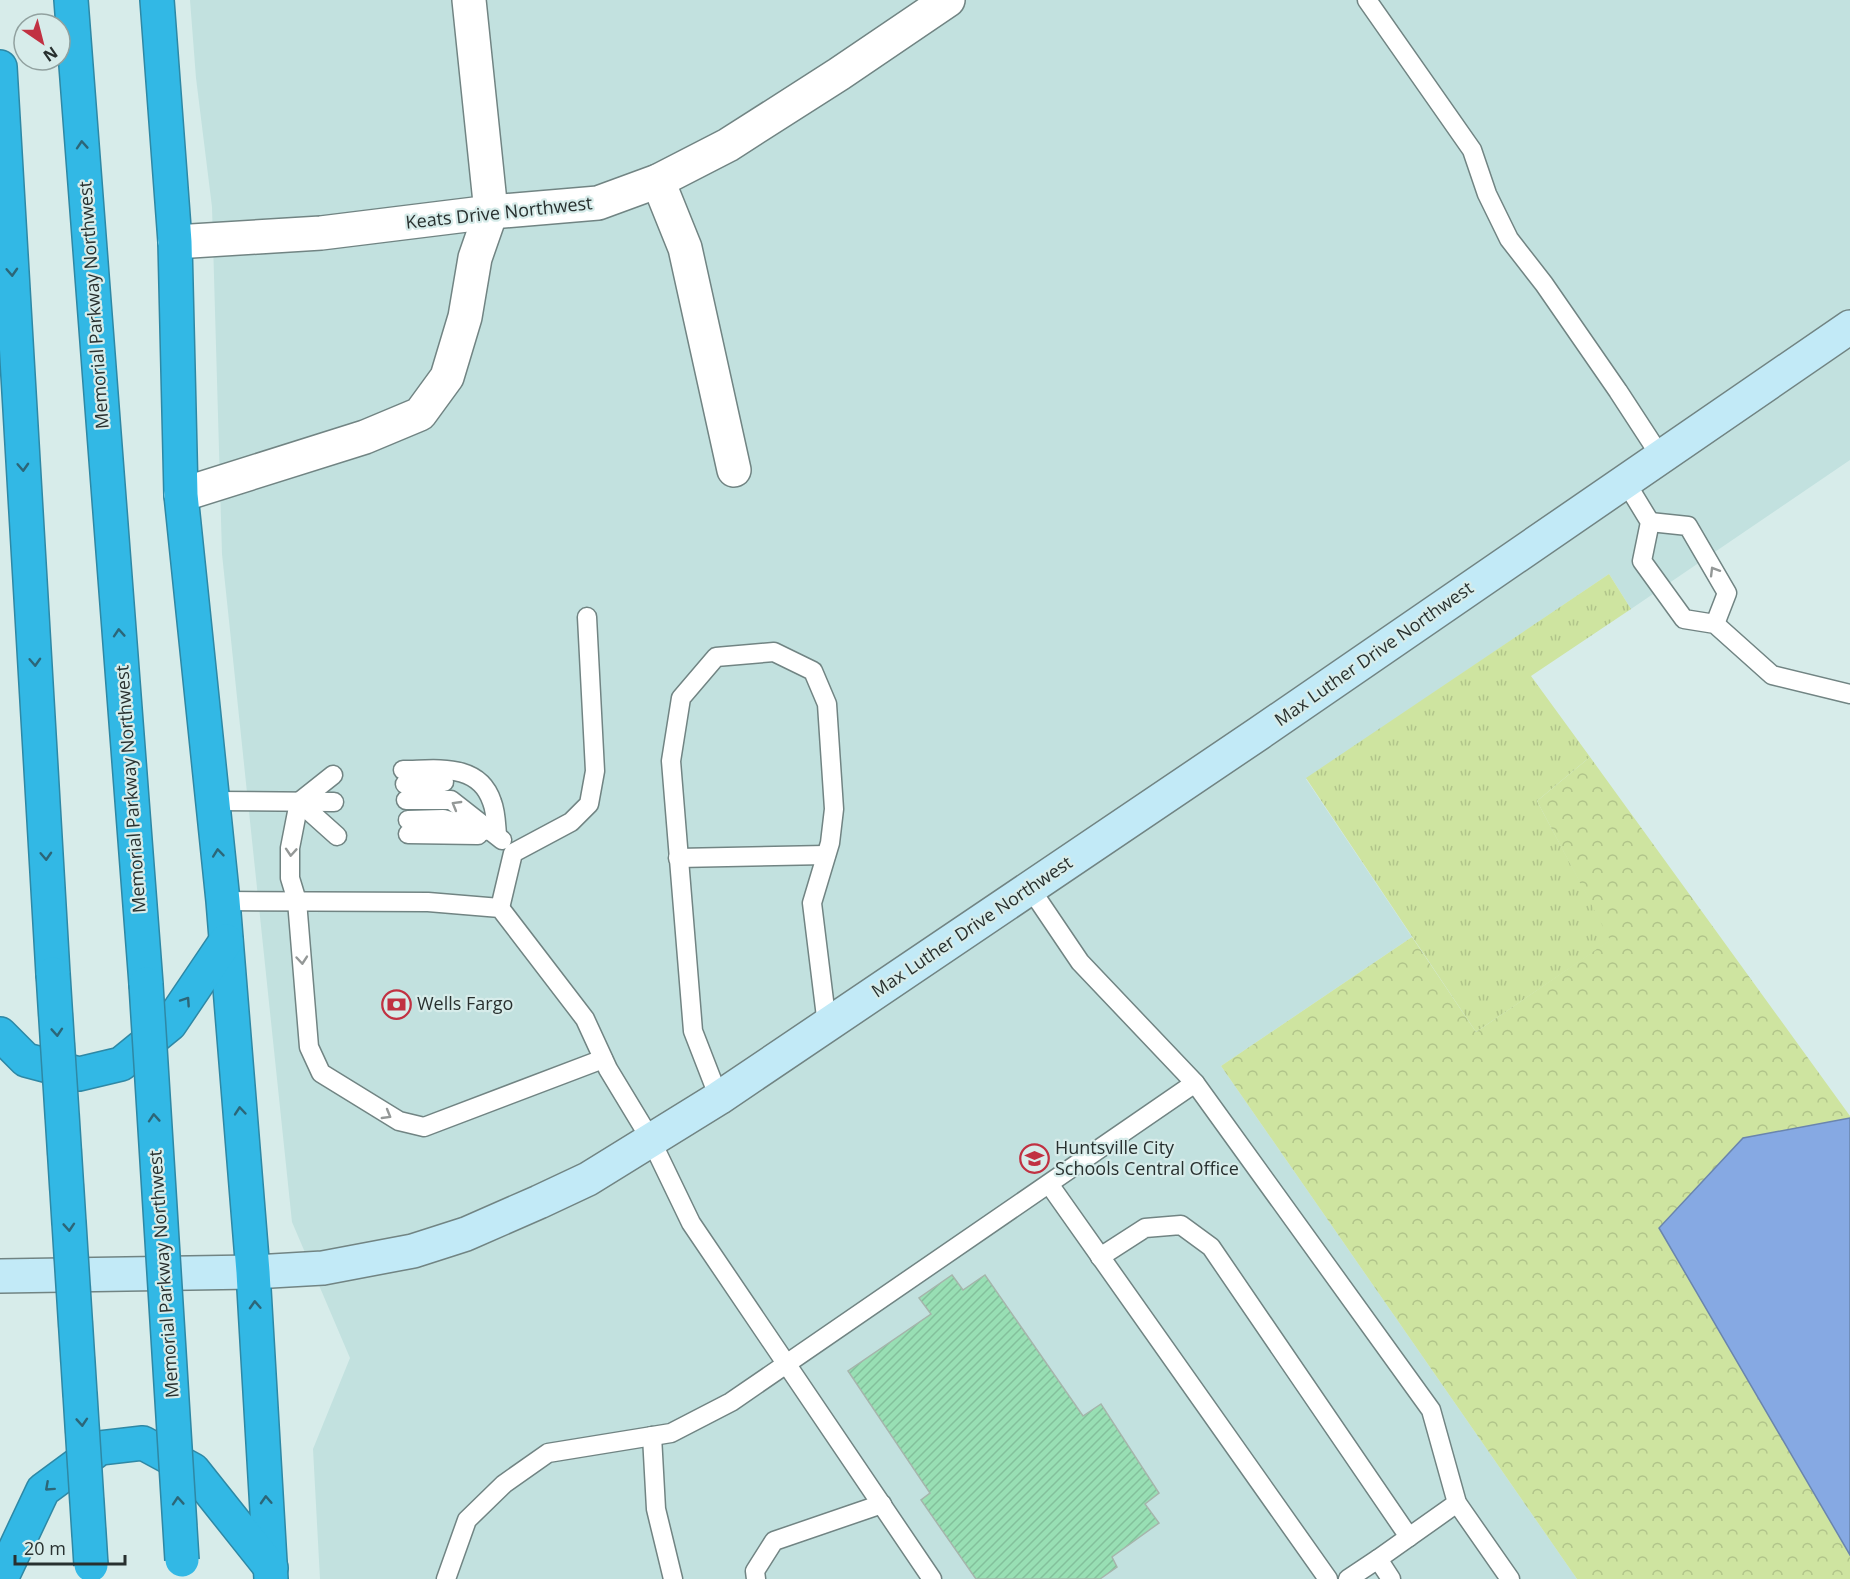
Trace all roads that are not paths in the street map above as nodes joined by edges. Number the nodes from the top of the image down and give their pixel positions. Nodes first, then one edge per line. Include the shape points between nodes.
1 (71, 0) edge
2 (157, 0) edge
3 (469, 0) edge
4 (948, 0) edge
5 (1367, 0) edge
6 (0, 67) edge
7 (658, 181) junction
8 (491, 212) junction
9 (175, 242) junction
10 (1850, 327) edge
11 (1661, 457) junction
12 (734, 470) dead end
13 (1625, 481) junction
14 (181, 495) junction
15 (1650, 522) junction
16 (587, 617) dead end
17 (1715, 624) junction
18 (1850, 694) edge
19 (213, 801) junction
20 (299, 802) junction
21 (408, 827) dead end
22 (336, 829) dead end
23 (497, 835) junction
24 (513, 853) junction
25 (826, 855) junction
26 (678, 858) junction
27 (1030, 888) junction
28 (223, 901) junction
29 (297, 901) junction
30 (500, 908) junction
31 (226, 940) junction
32 (827, 1025) junction
33 (0, 1034) edge
34 (603, 1059) junction
35 (1195, 1083) junction
36 (718, 1098) junction
37 (651, 1140) junction
38 (1049, 1184) junction
39 (1100, 1257) junction
40 (253, 1272) junction
41 (0, 1276) edge
42 (787, 1364) junction
43 (652, 1436) junction
44 (1457, 1503) junction
45 (882, 1504) junction
46 (1409, 1537) junction
47 (1378, 1558) junction
48 (183, 1569) edge
49 (92, 1572) edge
50 (271, 1573) edge
51 (1, 1579) edge
52 (446, 1579) edge
53 (673, 1579) edge
54 (756, 1579) edge
55 (932, 1579) edge
56 (1328, 1579) edge
57 (1348, 1579) edge
58 (1391, 1579) edge
59 (1510, 1579) edge

48 -> 1 highway, Memorial Parkway Northwest, bridge via 146,984
2 - 9 highway
3 - 8 street
4 - 7 street, Keats Drive Northwest via 728,145
5 - 11 lane via 1472,150 1487,194 1509,238
6 -> 49 highway, bridge
7 - 8 street, Keats Drive Northwest via 598,203
7 - 12 street via 685,248
8 - 9 street, Keats Drive Northwest via 321,233
8 - 14 street via 475,258 465,317 447,377 420,414 365,437
9 - 14 highway
10 - 11 street, Max Luther Drive Northwest
11 - 13 street, Max Luther Drive Northwest
13 - 15 lane
13 - 27 street, Max Luther Drive Northwest
14 - 19 highway
15 - 17 lane via 1642,561 1683,619
17 -> 15 lane via 1727,592 1688,526
16 - 24 lane via 596,771 589,804 571,822
17 - 18 lane via 1772,675
19 - 20 lane
28 -> 19 highway
20 - 20 lane via 335,789
20 - 22 lane
20 -> 29 lane via 290,848 290,878
21 - 23 lane via 443,819
23 -> 23 lane via 451,800 405,785 460,770 481,782 492,801
23 - 24 lane
24 - 30 lane
25 - 26 lane
25 - 26 lane via 834,809 827,704 813,671 774,651 716,657 681,698 670,761
25 - 32 lane via 812,903
26 - 36 lane via 693,1031
27 - 32 street, Max Luther Drive Northwest
27 - 35 lane via 1080,962
28 - 29 lane
28 - 31 highway
29 - 30 lane via 428,902
29 -> 34 lane via 309,1047 321,1073 399,1121 424,1127
30 - 34 lane via 585,1019
33 -> 31 highway via 26,1059 79,1074 121,1064 170,1024
40 -> 31 highway
32 - 36 street, Max Luther Drive Northwest
34 - 37 lane
35 - 38 lane
35 - 44 lane via 1431,1410
36 - 37 street, Max Luther Drive Northwest
37 - 40 street, Max Luther Drive Northwest via 578,1184 456,1237 413,1251 323,1268
37 - 42 lane via 691,1222
38 - 39 lane
38 - 42 lane
39 - 46 lane via 1145,1228 1181,1225 1211,1247
39 - 56 lane
40 - 41 street, Max Luther Drive Northwest
50 -> 40 highway
42 - 43 lane via 731,1402 671,1433
42 - 45 lane
43 - 52 lane via 548,1453 504,1484 467,1520
43 - 53 lane via 656,1509
44 - 46 lane
44 - 59 lane
45 - 54 lane via 774,1541 755,1571
45 - 55 lane
46 - 47 lane
47 - 57 lane
47 - 58 lane
50 -> 51 highway via 193,1470 143,1443 100,1448 43,1490

